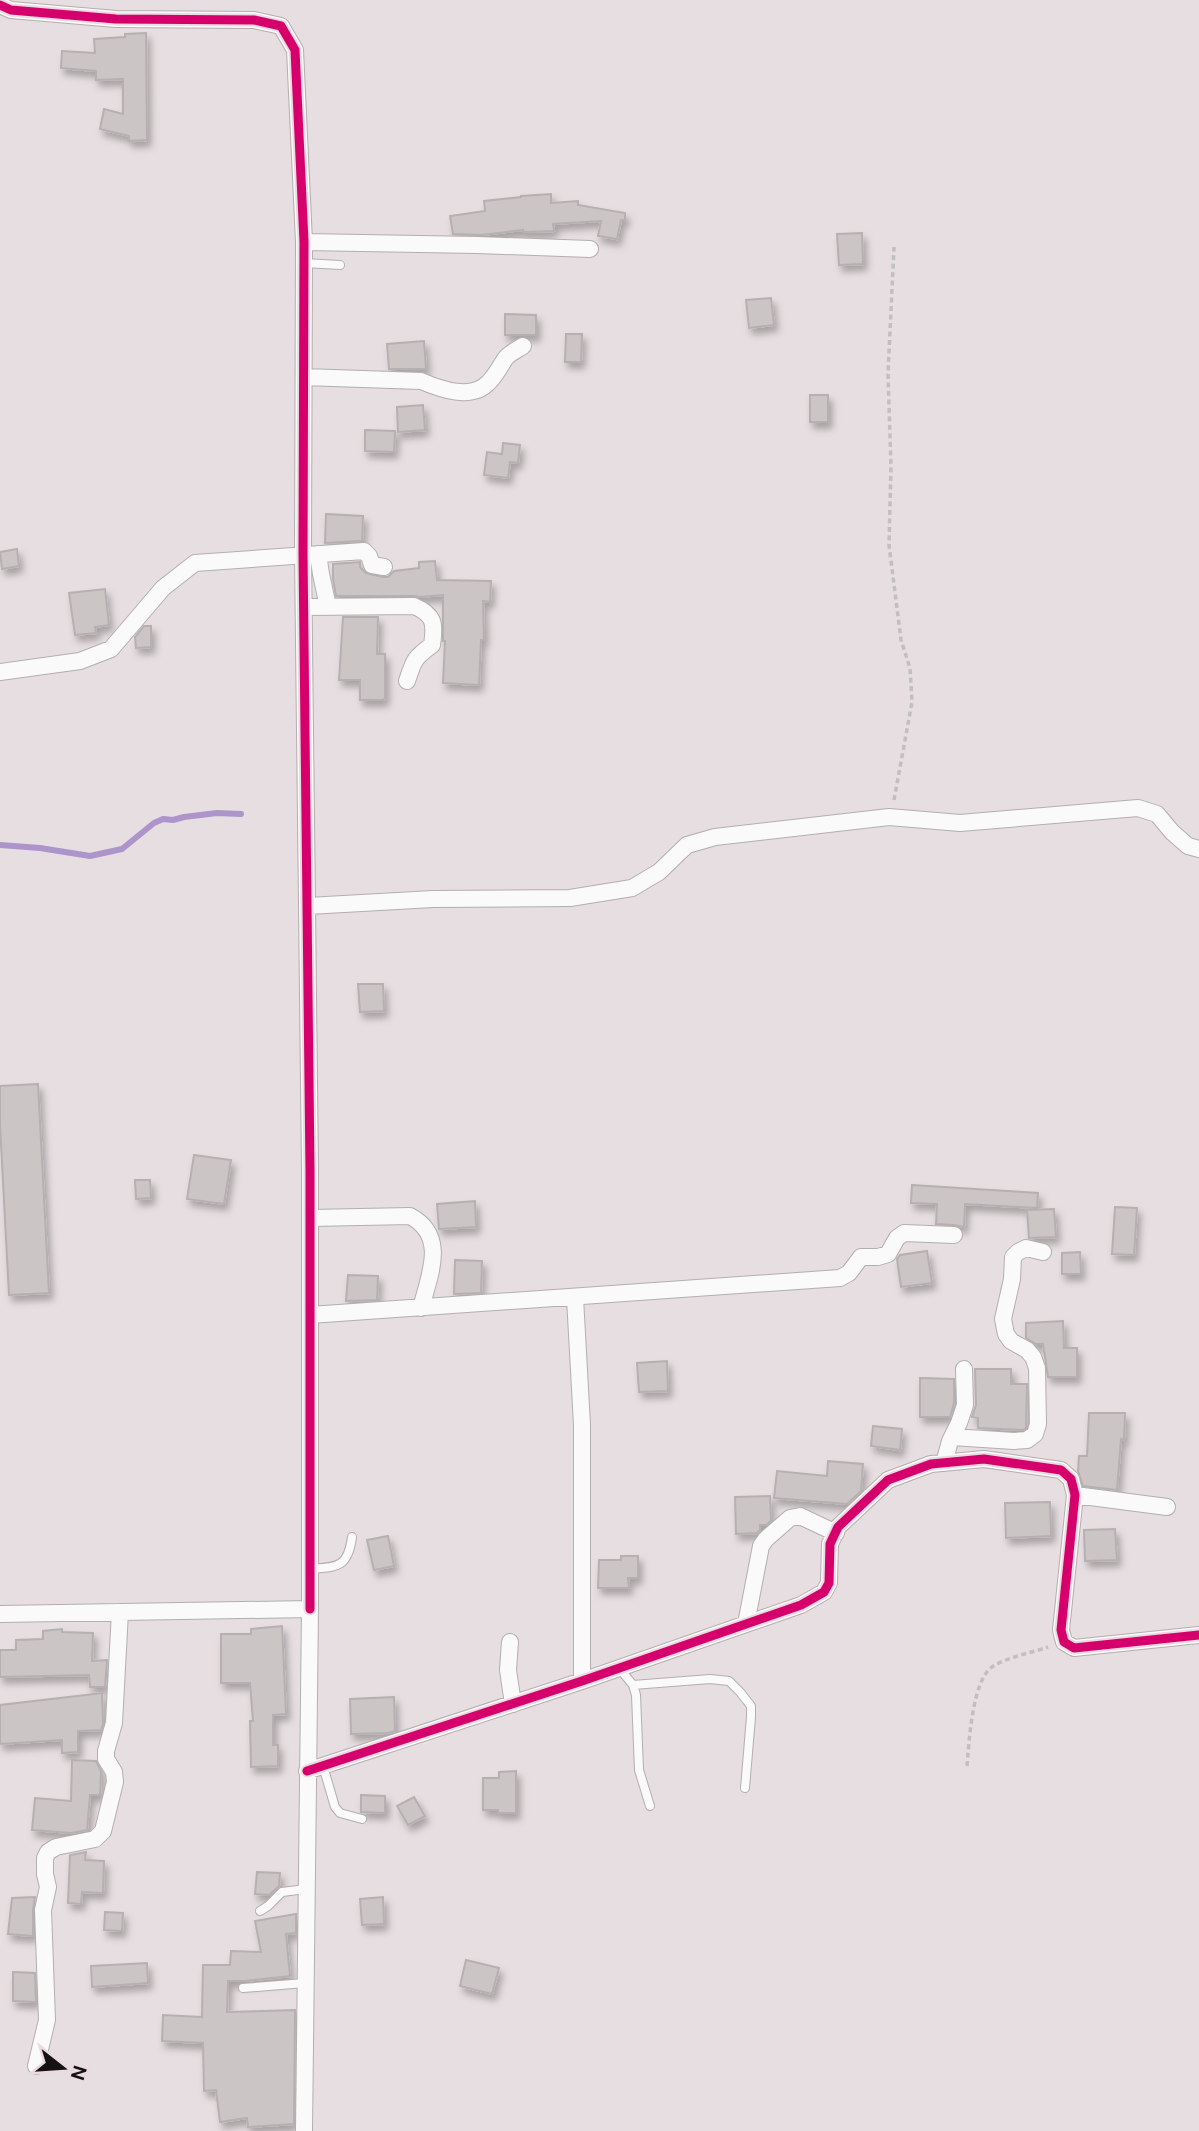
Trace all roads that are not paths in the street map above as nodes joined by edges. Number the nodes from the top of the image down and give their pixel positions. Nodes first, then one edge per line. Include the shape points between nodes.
1 (0, 5) edge
2 (304, 242) junction
3 (590, 249) dead end
4 (304, 263) junction
5 (341, 265) dead end
6 (523, 346) dead end
7 (304, 377) junction
8 (311, 554) junction
9 (384, 566) dead end
10 (304, 607) junction
11 (328, 607) junction
12 (0, 672) edge
13 (407, 681) dead end
14 (1199, 849) edge
15 (308, 906) junction
16 (310, 1218) junction
17 (954, 1235) dead end
18 (1043, 1252) dead end
19 (575, 1298) junction
20 (421, 1308) junction
21 (310, 1315) junction
22 (964, 1370) dead end
23 (952, 1437) junction
24 (944, 1463) junction
25 (1075, 1494) junction
26 (1167, 1507) dead end
27 (836, 1533) junction
28 (352, 1537) dead end
29 (310, 1569) junction
30 (310, 1609) junction
31 (120, 1612) junction
32 (0, 1614) edge
33 (746, 1624) junction
34 (1199, 1635) edge
35 (510, 1642) dead end
36 (619, 1668) junction
37 (582, 1681) junction
38 (632, 1685) junction
39 (513, 1704) junction
40 (315, 1768) junction
41 (745, 1788) dead end
42 (650, 1806) dead end
43 (362, 1819) dead end
44 (306, 1889) junction
45 (260, 1910) dead end
46 (305, 1983) junction
47 (243, 1988) dead end
48 (36, 2066) dead end
49 (304, 2131) edge

1 - 2 street via 11,10 116,19 254,20 281,26 295,50
2 - 3 street
2 - 4 street
4 - 5 lane
4 - 7 street
6 - 7 street via 507,357 479,391 452,392 421,381
7 - 8 street
8 - 9 street via 364,551 372,565
8 - 10 street
8 - 11 street
8 - 12 street via 195,563 163,589 111,649 80,661
10 - 11 street
10 - 15 street
11 - 13 street via 414,606 431,616 432,645 414,660
14 - 15 street via 1188,846 1157,814 1139,808 960,823 889,817 715,837 687,845 659,872 632,888 570,898
15 - 16 street
16 - 20 street via 410,1216 419,1220 432,1241 434,1259
16 - 21 street
17 - 19 street via 904,1233 888,1254 861,1256 840,1278
18 - 23 street via 1026,1248 1013,1257 1003,1320 1006,1334 1027,1350 1037,1368 1035,1434 1014,1441
19 - 20 street
19 - 37 street via 582,1425
20 - 21 street
21 - 29 street
22 - 23 street via 965,1405
23 - 24 street
24 - 25 street via 985,1460 1061,1470
24 - 27 street via 888,1480
25 - 26 street
25 - 34 street via 1061,1630 1064,1642 1074,1648
27 - 33 street via 824,1592
27 - 33 street via 800,1516 790,1518 766,1539
28 - 29 lane via 345,1562
29 - 30 street
30 - 31 street
30 - 40 street
31 - 32 street
31 - 48 street via 114,1723 106,1751 115,1783 103,1831 94,1839 56,1847 46,1858 47,2020
33 - 36 street
35 - 39 street
36 - 37 street
36 - 38 lane
37 - 39 street
38 - 41 lane via 729,1681 751,1706
38 - 42 lane via 639,1770
39 - 40 street
40 - 43 lane via 340,1813
40 - 44 street
44 - 45 lane via 286,1890
44 - 46 street
46 - 47 lane
46 - 49 street

